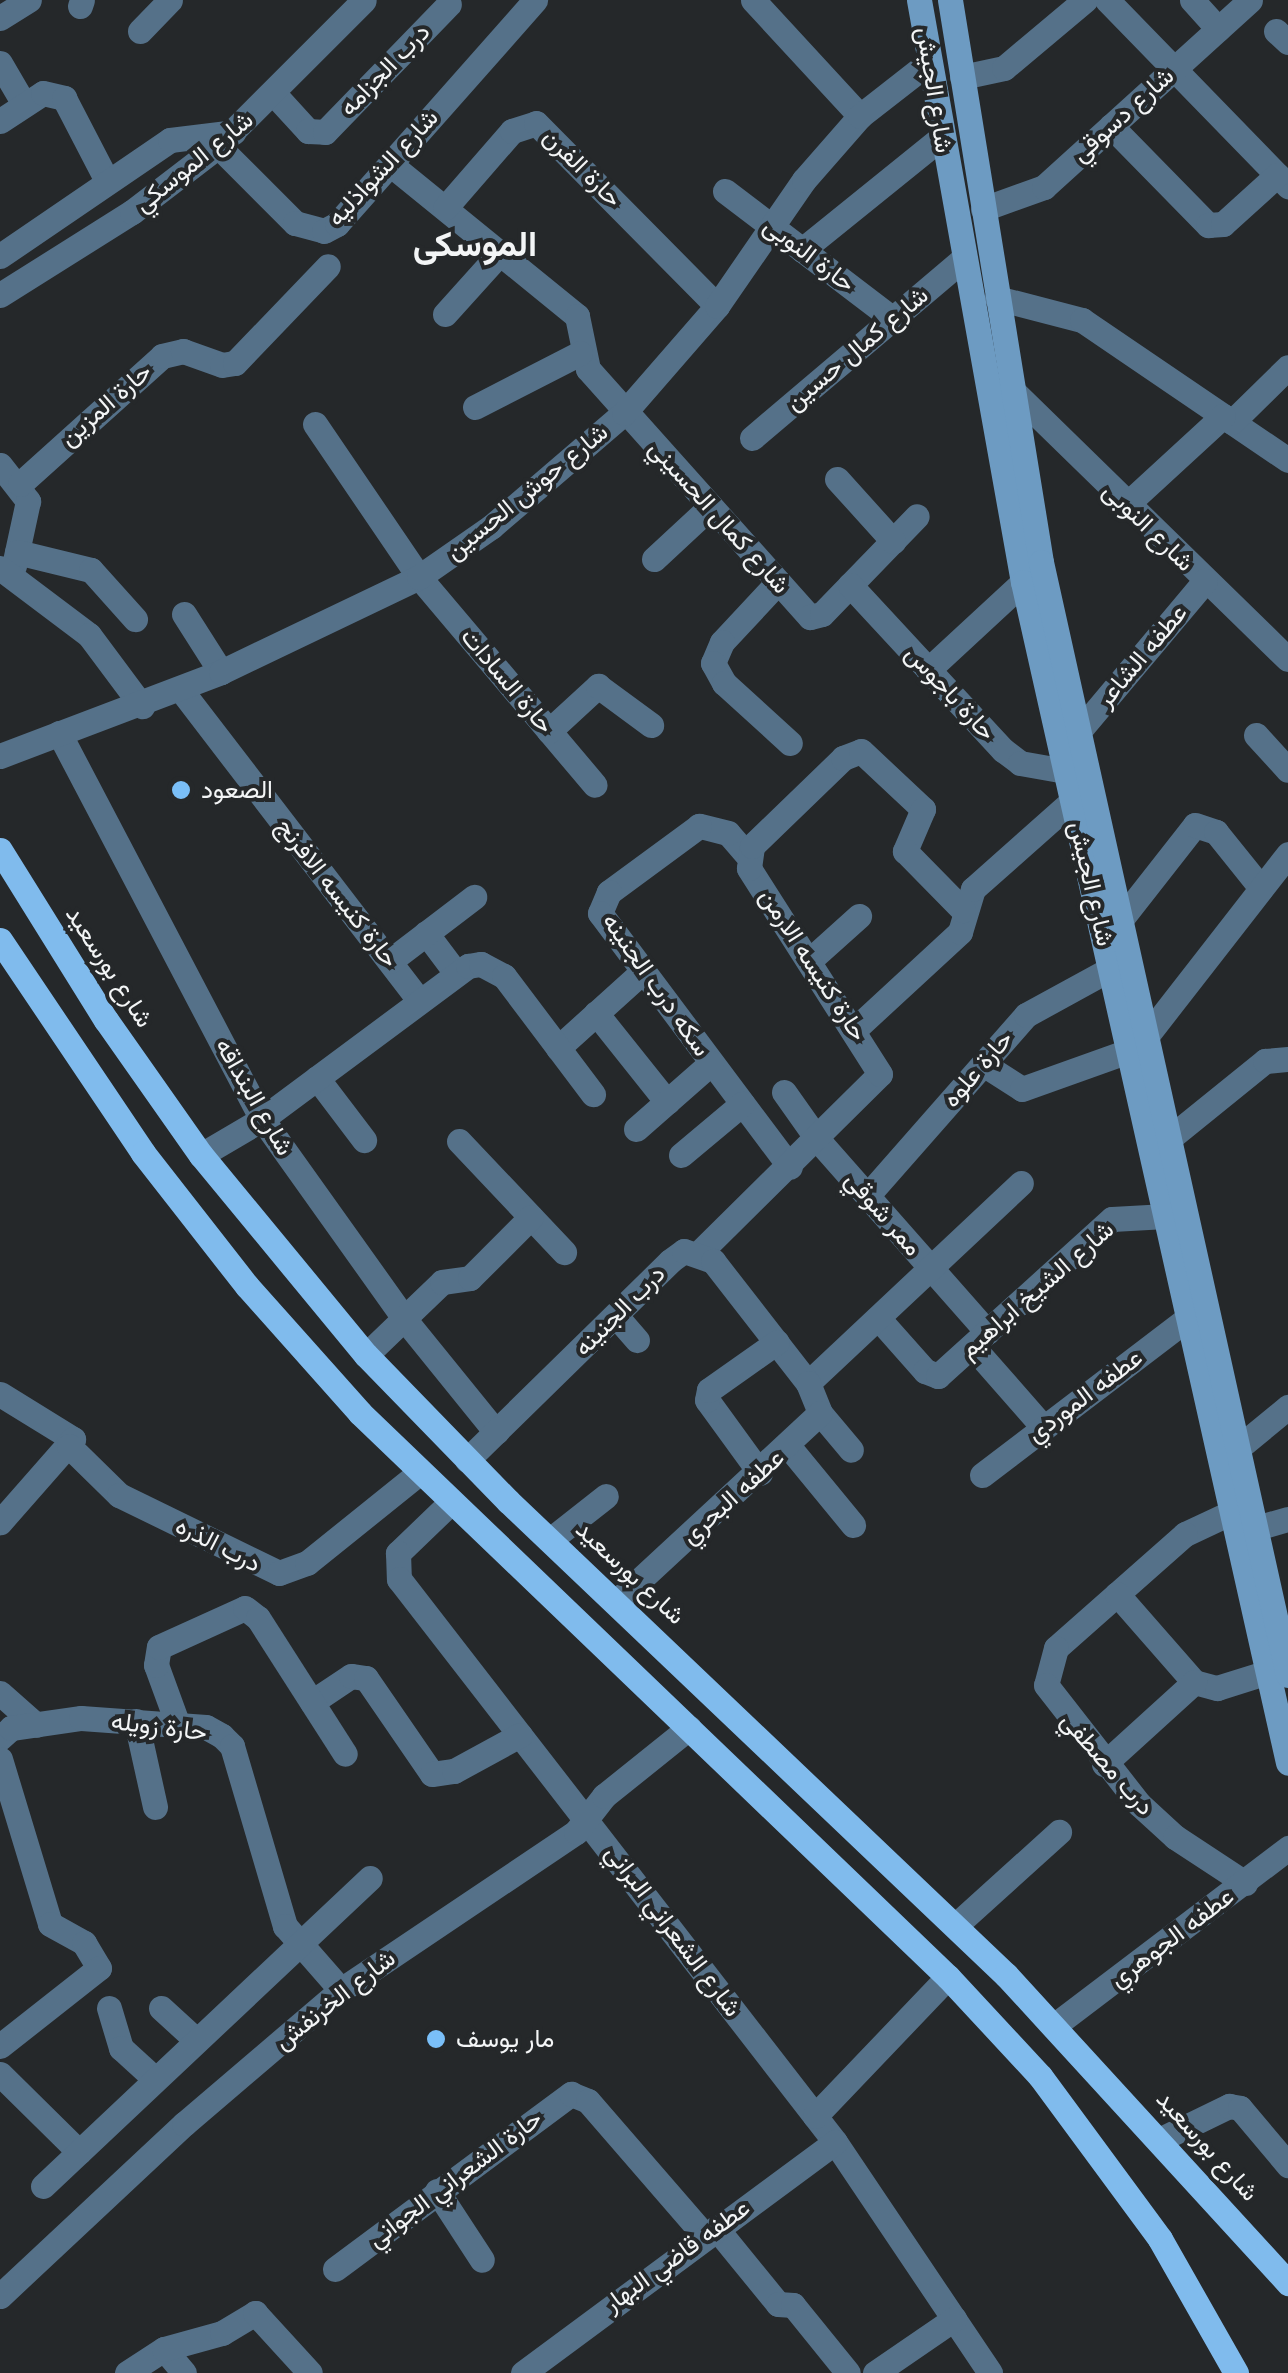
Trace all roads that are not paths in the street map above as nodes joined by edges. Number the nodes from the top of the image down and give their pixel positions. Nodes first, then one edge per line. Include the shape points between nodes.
1 (29, 0) edge
2 (170, 0) edge
3 (364, 0) edge
4 (534, 0) edge
5 (919, 0) edge
6 (950, 0) edge
7 (1084, 0) edge
8 (1107, 0) edge
9 (1192, 0) edge
10 (1250, 0) edge
11 (449, 4) dead end
12 (765, 4) edge
13 (0, 18) edge
14 (1218, 29) junction
15 (140, 31) dead end
16 (929, 62) junction
17 (0, 64) edge
18 (1172, 70) junction
19 (962, 78) junction
20 (275, 94) junction
21 (24, 104) junction
22 (860, 116) junction
23 (0, 121) edge
24 (1111, 126) junction
25 (941, 138) junction
26 (226, 139) junction
27 (390, 164) junction
28 (107, 181) junction
29 (1282, 181) edge
30 (725, 192) dead end
31 (444, 208) junction
32 (983, 209) junction
33 (773, 228) junction
34 (802, 250) junction
35 (500, 252) junction
36 (0, 256) edge
37 (962, 260) junction
38 (328, 266) dead end
39 (0, 295) edge
40 (997, 298) junction
41 (717, 306) junction
42 (445, 314) dead end
43 (893, 319) junction
44 (580, 353) junction
45 (1288, 367) edge
46 (1012, 390) junction
47 (474, 407) dead end
48 (624, 412) junction
49 (1227, 419) junction
50 (315, 424) dead end
51 (752, 438) dead end
52 (1288, 460) edge
53 (0, 465) edge
54 (837, 480) dead end
55 (20, 484) junction
56 (1125, 506) junction
57 (710, 507) junction
58 (917, 516) dead end
59 (893, 541) junction
60 (654, 559) dead end
61 (10, 565) edge
62 (419, 576) junction
63 (1204, 581) junction
64 (778, 582) junction
65 (1024, 582) junction
66 (850, 585) junction
67 (184, 614) dead end
68 (135, 620) dead end
69 (1288, 659) edge
70 (928, 670) junction
71 (221, 672) junction
72 (181, 690) junction
73 (142, 706) junction
74 (652, 725) dead end
75 (549, 731) junction
76 (1079, 731) junction
77 (59, 733) junction
78 (1256, 736) dead end
79 (790, 743) dead end
80 (0, 756) edge
81 (1288, 770) edge
82 (1066, 771) junction
83 (595, 785) dead end
84 (1072, 802) junction
85 (0, 850) edge
86 (748, 856) junction
87 (1285, 865) edge
88 (1262, 888) junction
89 (474, 897) dead end
90 (963, 910) junction
91 (858, 916) dead end
92 (1122, 918) junction
93 (426, 933) junction
94 (0, 940) edge
95 (810, 960) junction
96 (390, 961) junction
97 (1110, 969) junction
98 (642, 972) junction
99 (456, 973) junction
100 (420, 1001) junction
101 (596, 1014) junction
102 (855, 1029) junction
103 (1138, 1042) junction
104 (558, 1048) junction
105 (1276, 1060) edge
106 (711, 1064) junction
107 (983, 1064) junction
108 (317, 1078) junction
109 (784, 1092) dead end
110 (593, 1094) dead end
111 (668, 1102) junction
112 (742, 1104) junction
113 (262, 1120) junction
114 (636, 1129) dead end
115 (1171, 1137) junction
116 (364, 1140) dead end
117 (818, 1140) junction
118 (459, 1141) dead end
119 (202, 1155) junction
120 (680, 1155) dead end
121 (790, 1167) junction
122 (1021, 1183) dead end
123 (867, 1196) junction
124 (1166, 1216) junction
125 (530, 1217) junction
126 (564, 1252) dead end
127 (700, 1252) junction
128 (930, 1268) junction
129 (616, 1316) junction
130 (878, 1318) junction
131 (1188, 1318) junction
132 (406, 1322) junction
133 (980, 1339) junction
134 (638, 1340) dead end
135 (776, 1342) junction
136 (366, 1354) junction
137 (808, 1383) junction
138 (0, 1394) edge
139 (1288, 1407) edge
140 (820, 1413) junction
141 (1044, 1428) junction
142 (496, 1432) junction
143 (71, 1443) junction
144 (788, 1448) junction
145 (1238, 1448) junction
146 (851, 1450) dead end
147 (467, 1460) junction
148 (419, 1473) junction
149 (760, 1474) junction
150 (982, 1475) dead end
151 (606, 1496) dead end
152 (449, 1504) junction
153 (1232, 1512) junction
154 (1288, 1519) edge
155 (0, 1522) edge
156 (852, 1525) dead end
157 (1256, 1528) junction
158 (550, 1540) junction
159 (1117, 1594) junction
160 (617, 1601) junction
161 (1278, 1673) edge
162 (1194, 1682) junction
163 (0, 1693) edge
164 (312, 1702) junction
165 (136, 1721) junction
166 (36, 1725) junction
167 (178, 1725) junction
168 (689, 1728) junction
169 (520, 1735) junction
170 (0, 1738) edge
171 (345, 1754) dead end
172 (0, 1759) edge
173 (1288, 1763) edge
174 (1104, 1764) junction
175 (155, 1806) dead end
176 (588, 1819) junction
177 (1059, 1832) dead end
178 (1288, 1848) edge
179 (370, 1878) dead end
180 (1245, 1883) junction
181 (956, 1924) junction
182 (296, 1942) junction
183 (948, 1977) junction
184 (340, 1990) junction
185 (109, 2008) dead end
186 (161, 2008) dead end
187 (1055, 2026) junction
188 (196, 2040) junction
189 (0, 2046) edge
190 (155, 2079) junction
191 (6, 2091) edge
192 (815, 2116) junction
193 (1161, 2139) junction
194 (834, 2142) junction
195 (79, 2152) junction
196 (1288, 2165) edge
197 (42, 2186) dead end
198 (437, 2190) junction
199 (710, 2232) junction
200 (482, 2260) dead end
201 (336, 2269) dead end
202 (1288, 2284) edge
203 (4, 2285) edge
204 (954, 2319) junction
205 (164, 2349) junction
206 (127, 2373) edge
207 (184, 2373) edge
208 (310, 2373) edge
209 (524, 2373) edge
210 (848, 2373) edge
211 (875, 2373) edge
212 (990, 2373) edge
213 (1236, 2373) edge

1 - 13 street
2 - 15 street
3 - 20 street, شارع الموسكي
4 - 27 street, شارع الشواذليه
5 - 16 main road, شارع الجيش
6 - 19 main road, شارع الجيش
7 - 19 street via 1004,68
8 - 18 street
9 - 14 street
10 - 14 street, شارع دسوقي
11 - 20 street, درب الجزامه via 325,132 308,131
12 - 22 street
14 - 18 street, شارع دسوقي
16 - 22 street, شارع حوش الحسين
16 - 25 main road, شارع الجيش
17 - 21 street
18 - 24 street, شارع دسوقي
18 - 29 street
19 - 32 main road, شارع الجيش
20 - 26 street, شارع الموسكي
21 - 23 street
21 - 28 street via 43,93 64,98
22 - 33 street, شارع حوش الحسين
24 - 29 street via 1208,224 1223,224
24 - 32 street, شارع دسوقي via 1044,187
25 - 34 street
25 - 37 main road, شارع الجيش
26 - 27 street, شارع الشواذليه via 308,231 337,224
26 - 28 street via 170,140
26 - 39 street, شارع الموسكي via 132,212
27 - 31 street, شارع كمال الحسيني
28 - 36 street
30 - 33 street, حارة النوبى
31 - 35 street, شارع كمال الحسيني
31 - 41 street, حارة الفرن via 512,131 536,124
32 - 40 main road, شارع الجيش
33 - 34 street, حارة النوبى
33 - 41 street, شارع حوش الحسين
34 - 43 street, حارة النوبى
35 - 42 street
35 - 44 street, شارع كمال الحسيني via 577,316
37 - 43 street, شارع كمال حسين
37 - 65 main road, شارع الجيش
38 - 55 street, حارة المزين via 235,363 183,350 162,356
40 - 46 main road, شارع الجيش
40 - 49 street via 1082,320
41 - 48 street, شارع حوش الحسين
43 - 51 street, شارع كمال حسين
44 - 47 street
44 - 48 street, شارع كمال الحسيني
45 - 49 street
46 - 56 street, شارع النوبى
46 - 76 main road, شارع الجيش
48 - 57 street, شارع كمال الحسيني
48 - 62 street, شارع حوش الحسين via 492,527
49 - 52 street
49 - 56 street
50 - 62 street, حارة السادات
53 - 55 street
54 - 59 street
55 - 61 street via 28,511
56 - 63 street, شارع النوبى
57 - 60 street
57 - 64 street, شارع كمال الحسيني
58 - 59 street
59 - 66 street
61 - 68 street via 91,570
61 - 73 street via 89,634
62 - 71 street, شارع حوش الحسين
62 - 75 street, حارة السادات
63 - 69 street, شارع النوبى
63 - 76 street, عطفه الشاعر
64 - 66 street, شارع كمال الحسيني via 810,616 822,614
64 - 79 street via 722,642 713,663 724,683
65 - 70 street
65 - 82 main road, شارع الجيش
66 - 70 street, حارة باجوس
67 - 71 street
70 - 82 street, حارة باجوس via 1020,763
71 - 72 street, شارع حوش الحسين
72 - 73 street, شارع حوش الحسين
72 - 96 street, حارة كنيسه الافرنج
73 - 77 street, شارع حوش الحسين
74 - 75 street via 598,686
75 - 83 street, حارة السادات
76 - 92 main road, شارع الجيش
77 - 80 street, شارع حوش الحسين
77 - 113 street, شارع البنداقه
78 - 81 street
82 - 84 main road, شارع الجيش
84 - 90 street via 973,889
84 - 97 main road, شارع الجيش
85 - 119 main road, شارع بورسعيد via 106,1020
86 - 90 street via 843,758 861,751 923,809 905,851
86 - 95 street, حارة كنيسه الارمن
86 - 98 street, سكه درب الجنينه via 728,833 699,826 600,905 603,920
87 - 88 street
88 - 92 street via 1216,832 1195,824
88 - 103 street
89 - 93 street
90 - 102 street via 952,941
91 - 95 street
92 - 103 main road, شارع الجيش
93 - 96 street
93 - 99 street, حارة كنيسه الافرنج
94 - 148 main road via 194,1220 302,1350
95 - 102 street, حارة كنيسه الارمن
96 - 100 street, حارة كنيسه الافرنج
97 - 103 main road, شارع الجيش
97 - 107 street, حارة علوه via 1063,989 1026,1015
98 - 101 street
98 - 106 street, سكه درب الجنينه
99 - 100 street
99 - 104 street via 481,964 494,968
100 - 108 street
101 - 104 street
101 - 111 street
102 - 117 street, حارة كنيسه الارمن via 878,1066 877,1083
103 - 107 street via 1022,1089
103 - 115 main road, شارع الجيش
103 - 124 main road, شارع الجيش
104 - 110 street
105 - 115 street
106 - 111 street
106 - 112 street, سكه درب الجنينه
107 - 123 street, حارة علوه
108 - 113 street
108 - 116 street
109 - 117 street, ممر شوقي
111 - 114 street
112 - 120 street
112 - 121 street, سكه درب الجنينه
113 - 119 street
113 - 132 street, شارع البنداقه
115 - 145 main road, شارع الجيش
117 - 121 street, حارة كنيسه الارمن
117 - 123 street, ممر شوقي
118 - 125 street
119 - 136 main road, شارع بورسعيد
121 - 127 street, حارة كنيسه الارمن
122 - 128 street
123 - 128 street, ممر شوقي
124 - 131 main road, شارع الجيش
124 - 133 street, شارع الشيخ ابراهيم via 1112,1219
125 - 126 street
125 - 132 street via 470,1278 442,1282
127 - 129 street, درب الجنينه via 670,1260
127 - 135 street
128 - 130 street
128 - 133 street, ممر شوقي
129 - 134 street
129 - 142 street, درب الجنينه
130 - 133 street, شارع الشيخ ابراهيم via 930,1376
130 - 137 street
131 - 141 street, عطفه الموردي
131 - 153 main road, شارع الجيش
132 - 136 street
132 - 142 street, شارع البنداقه
133 - 141 street, ممر شوقي
135 - 137 street
135 - 149 street via 710,1390 707,1400
136 - 147 main road, شارع بورسعيد
137 - 140 street
138 - 143 street, درب الذره
139 - 145 street
140 - 144 street, عطفه البحري
140 - 146 street
141 - 150 street, عطفه الموردي
142 - 147 street, درب الجنينه
143 - 148 street, درب الذره via 119,1495 278,1573 307,1563
143 - 155 street
144 - 149 street, عطفه البحري
144 - 156 street
145 - 157 main road, شارع الجيش
147 - 158 main road, شارع بورسعيد
148 - 152 main road
149 - 160 street, عطفه البحري
151 - 158 street
152 - 168 main road
152 - 169 street, شارع الشعراني البراني via 398,1553 399,1578
153 - 159 street, درب مصطفي via 1185,1534
153 - 161 main road, شارع الجيش
154 - 157 street
157 - 161 main road, شارع الجيش
158 - 160 main road, شارع بورسعيد
159 - 162 street
159 - 174 street, درب مصطفي via 1046,1665 1054,1703
160 - 181 main road, شارع بورسعيد
161 - 162 street via 1216,1688
161 - 173 main road, شارع الجيش
162 - 174 street
163 - 166 street
164 - 167 street via 253,1612 237,1609 159,1647 156,1665
164 - 169 street via 350,1676 366,1678 432,1774 454,1772
164 - 171 street
165 - 166 street, حارة زويله
165 - 167 street, حارة زويله
165 - 175 street
166 - 170 street, حارة زويله via 11,1728
167 - 182 street, حارة زويله via 206,1728 232,1746
168 - 176 street, شارع الخرنفش via 604,1796
168 - 183 main road
169 - 176 street, شارع الشعراني البراني
172 - 189 street via 50,1924 84,1943 99,1968
174 - 180 street, درب مصطفي via 1175,1837
176 - 184 street, شارع الخرنفش
176 - 192 street, شارع الشعراني البراني
177 - 181 street
178 - 180 street, عطفه الجوهري
179 - 182 street
180 - 187 street, عطفه الجوهري
181 - 187 main road, شارع بورسعيد
182 - 184 street, حارة زويله
182 - 188 street
183 - 192 street
183 - 213 main road via 1040,2076 1112,2169
184 - 203 street, شارع الخرنفش
185 - 190 street via 121,2048
186 - 188 street
187 - 193 main road, شارع بورسعيد
188 - 190 street
190 - 195 street
191 - 195 street
192 - 194 street, شارع الشعراني البراني
193 - 196 street via 1229,2106 1240,2108
193 - 202 main road, شارع بورسعيد
194 - 199 street, عطفه قاضي البهار
194 - 204 street, شارع الشعراني البراني
195 - 197 street
198 - 199 street, حارة الشعراني الجواني via 578,2094
198 - 200 street
198 - 201 street, حارة الشعراني الجواني
199 - 209 street, عطفه قاضي البهار
199 - 210 street via 778,2304 793,2306
204 - 211 street
204 - 212 street, شارع الشعراني البراني
205 - 206 street
205 - 207 street
205 - 208 street via 222,2333 255,2313

